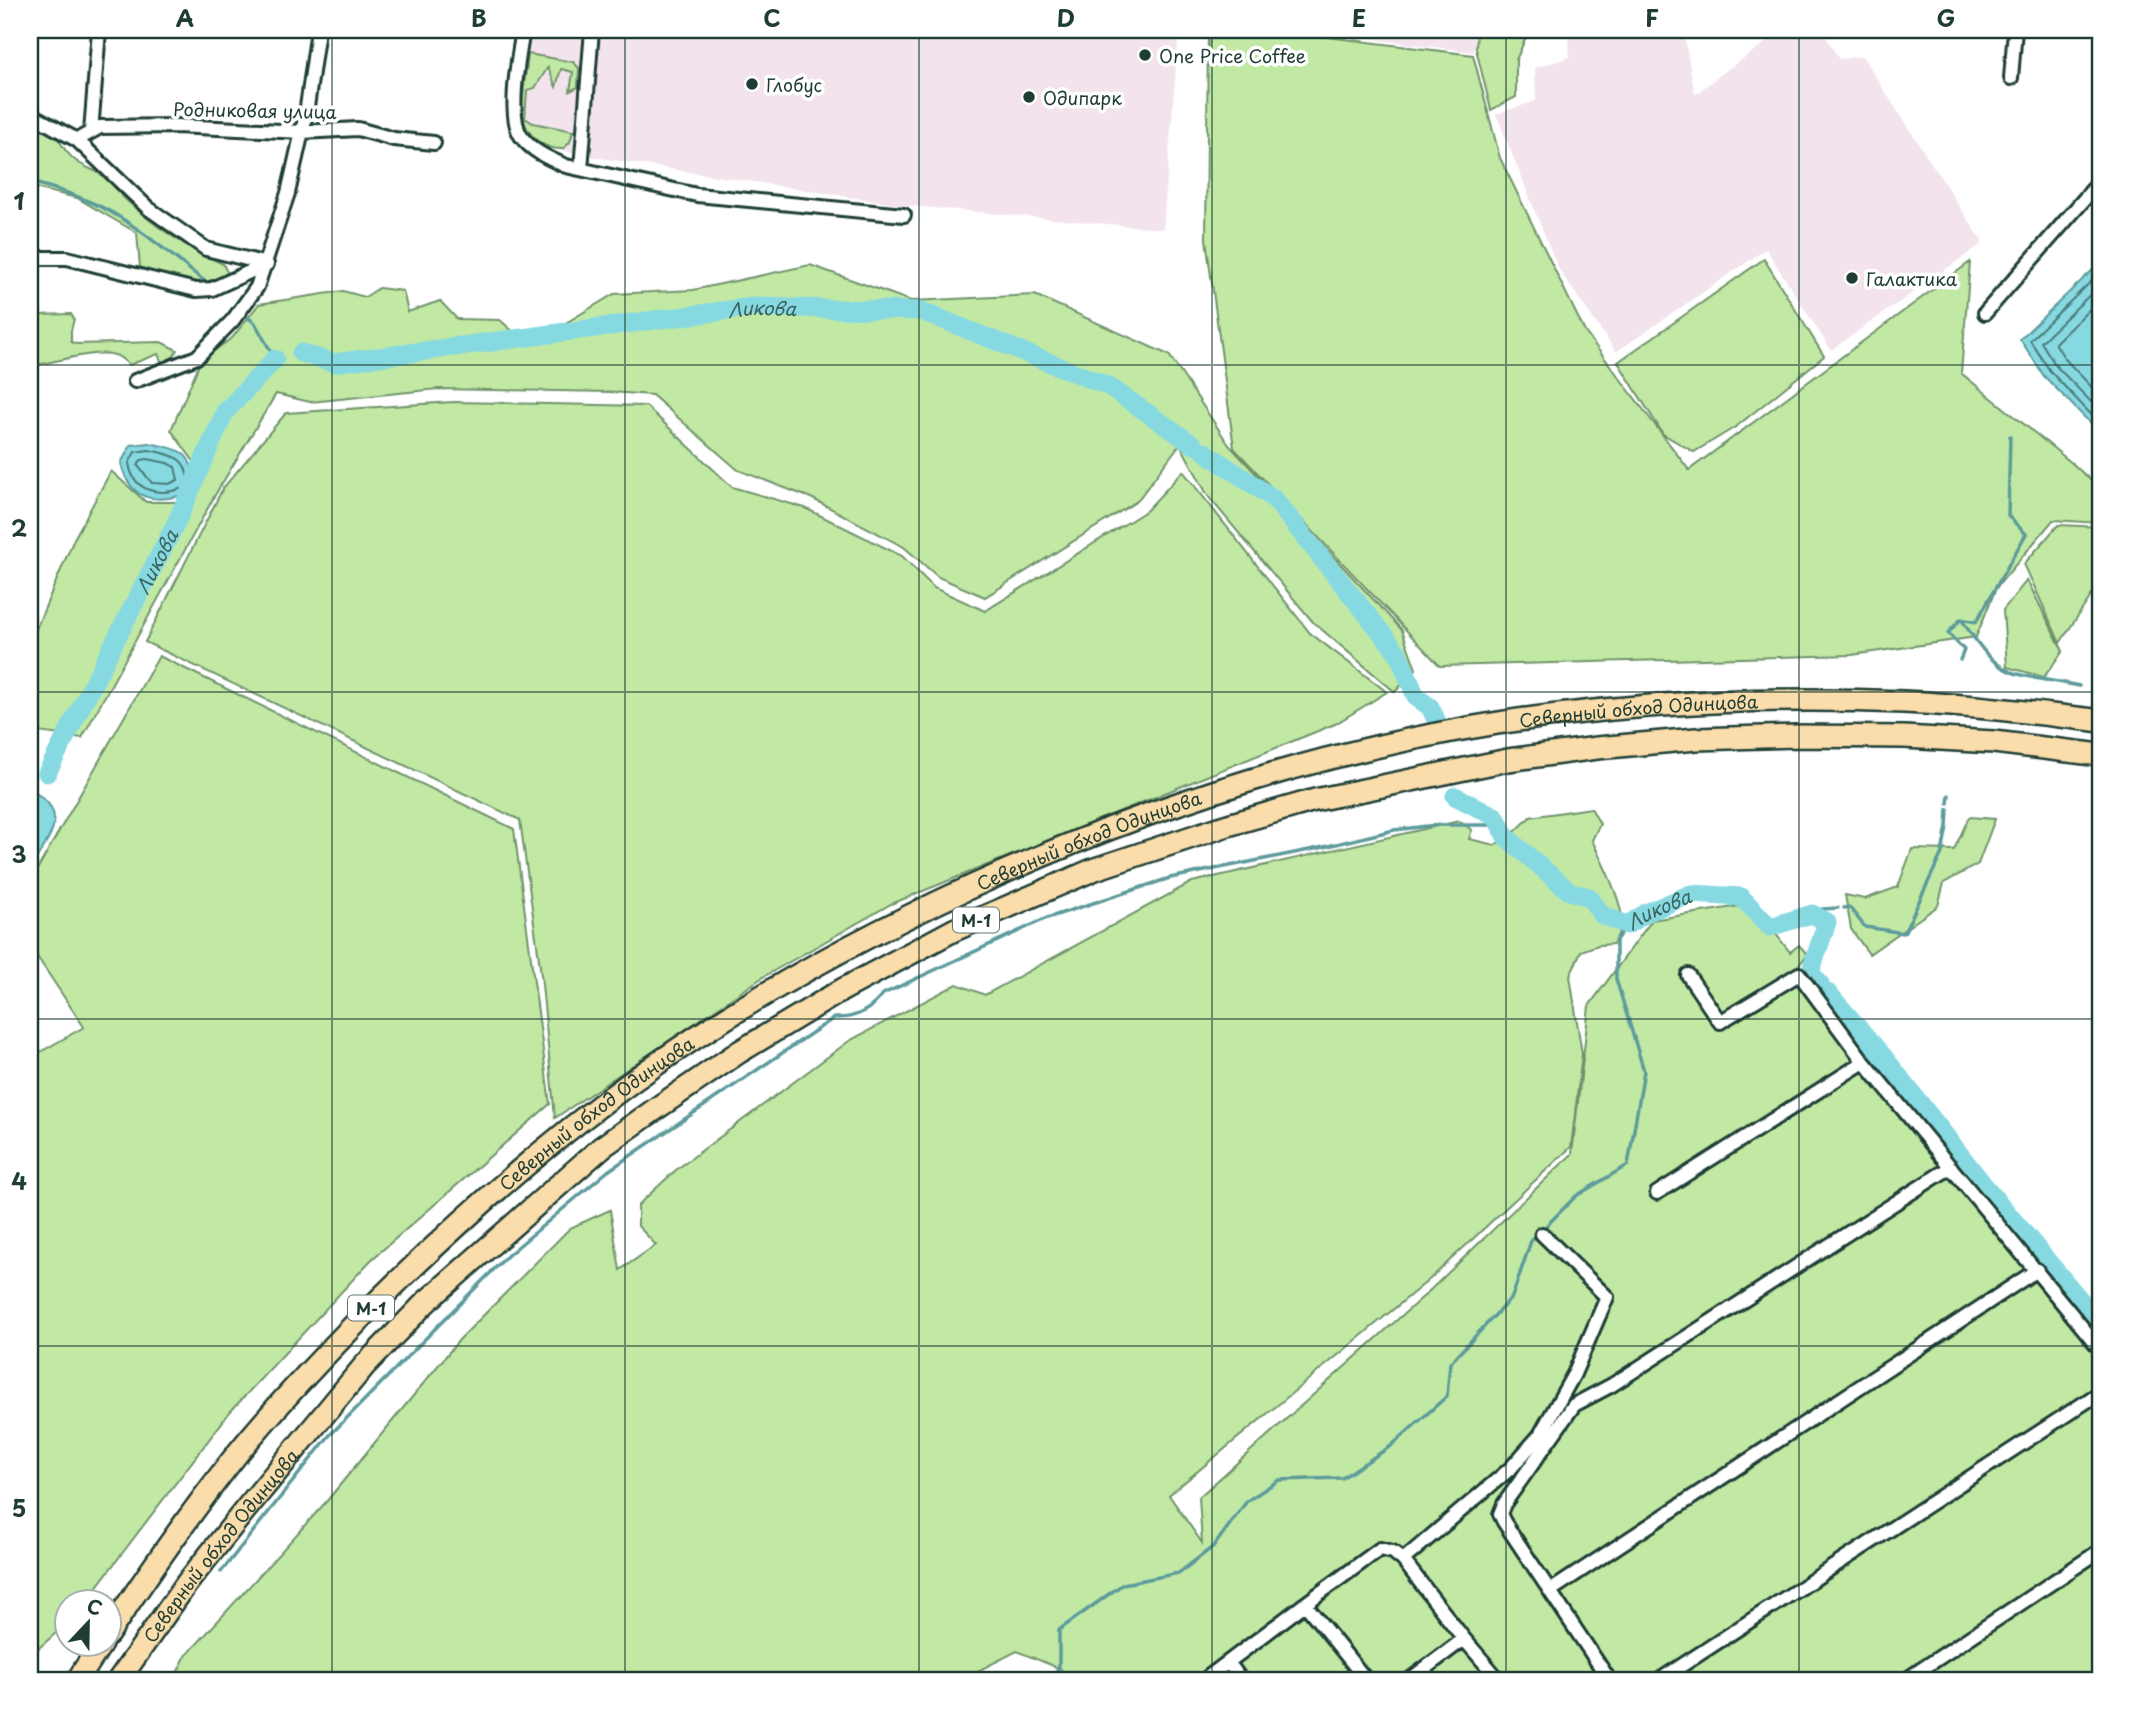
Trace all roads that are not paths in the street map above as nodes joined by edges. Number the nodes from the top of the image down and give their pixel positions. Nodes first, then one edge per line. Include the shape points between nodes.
1 (99, 30) edge
2 (318, 30) edge
3 (523, 30) edge
4 (592, 30) edge
5 (2015, 30) edge
6 (2011, 78) dead end
7 (30, 114) edge
8 (91, 132) junction
9 (302, 132) junction
10 (77, 140) junction
11 (434, 143) dead end
12 (581, 169) junction
13 (2101, 180) edge
14 (904, 215) dead end
15 (30, 258) edge
16 (267, 264) junction
17 (1985, 313) dead end
18 (135, 382) dead end
19 (2101, 721) edge
20 (2101, 755) edge
21 (1688, 975) dead end
22 (1864, 1062) junction
23 (1951, 1167) junction
24 (1657, 1193) dead end
25 (1542, 1234) dead end
26 (2037, 1270) junction
27 (2101, 1350) edge
28 (2101, 1392) edge
29 (2101, 1550) edge
30 (1403, 1560) junction
31 (1550, 1591) junction
32 (1305, 1604) junction
33 (122, 1613) edge
34 (1464, 1639) junction
35 (92, 1658) edge
36 (1228, 1662) junction
37 (77, 1681) edge
38 (118, 1681) edge
39 (1203, 1681) edge
40 (1242, 1681) edge
41 (1367, 1681) edge
42 (1408, 1681) edge
43 (1500, 1681) edge
44 (1610, 1681) edge
45 (1658, 1681) edge
46 (1904, 1681) edge

1 - 8 street
2 - 9 street
3 - 12 street via 514,118 520,135 547,158
4 - 12 street
5 - 6 street
7 - 10 street
8 - 9 street, Родниковая улица via 100,127 176,126
8 - 10 street, Родниковая улица
9 - 11 street, Родниковая улица via 358,129
9 - 16 street
10 - 16 street via 148,208 206,249
12 - 14 street via 697,195
13 - 17 street
15 - 16 street via 67,258 196,290 212,289
16 - 18 street via 233,320 197,357
19 - 33 highway, Северный обход Одинцова / М-1 via 1903,702 1801,700 1687,704 1496,724 1306,764 1221,788 1085,836 941,900 825,960 636,1078 450,1230 317,1362 239,1452
20 - 38 highway, Северный обход Одинцова / М-1 via 1994,742 1797,736 1696,739 1508,760 1315,800 1228,825 1095,869 954,930 842,990 660,1105 601,1147 426,1302 365,1365 284,1461 187,1583
21 - 22 street via 1720,1022 1799,974
22 - 23 street
22 - 24 street
23 - 26 street
23 - 31 street via 1574,1405 1500,1514
25 - 30 street via 1607,1297 1574,1374 1540,1435 1511,1468
26 - 27 street
26 - 31 street
28 - 45 street
29 - 46 street
30 - 32 street via 1380,1549
30 - 34 street
31 - 44 street
32 - 36 street
32 - 41 street
34 - 42 street
34 - 43 street
35 - 37 highway
36 - 39 street
36 - 40 street

